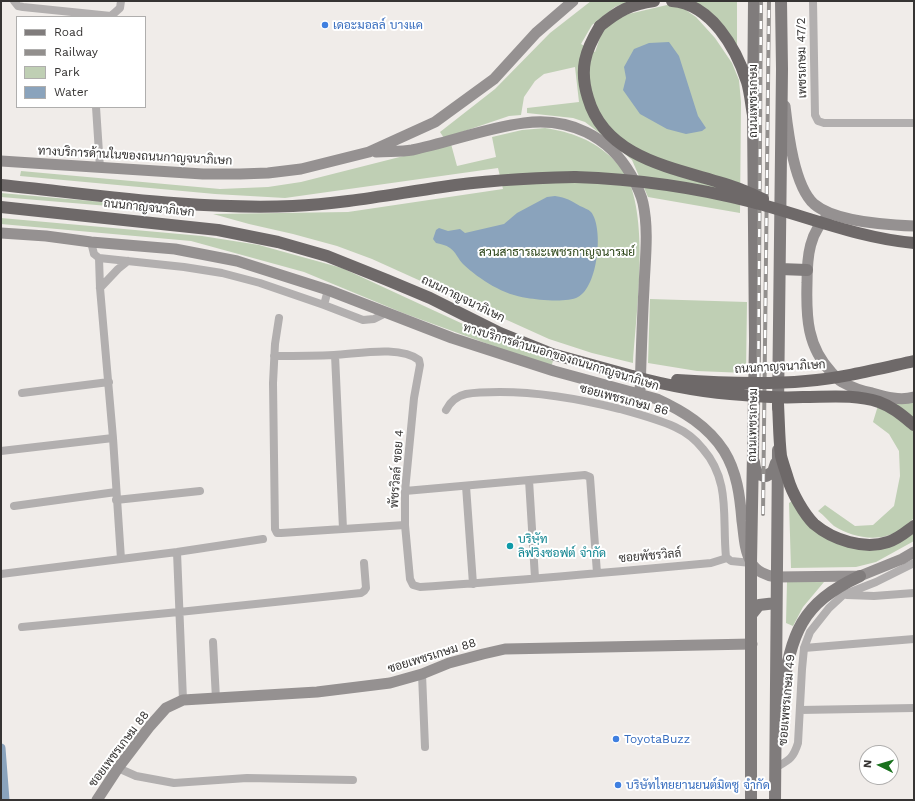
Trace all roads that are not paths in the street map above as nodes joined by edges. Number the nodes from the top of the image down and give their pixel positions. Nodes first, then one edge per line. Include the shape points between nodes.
1 (14, 1) edge
2 (121, 1) edge
3 (573, 1) edge
4 (654, 1) edge
5 (672, 1) edge
6 (754, 1) edge
7 (781, 1) edge
8 (813, 1) edge
9 (99, 16) edge
10 (782, 69) junction
11 (96, 108) edge
12 (753, 115) junction
13 (914, 123) edge
14 (369, 152) junction
15 (1, 161) edge
16 (100, 168) junction
17 (1, 185) edge
18 (1, 207) edge
19 (830, 214) junction
20 (814, 221) junction
21 (914, 226) edge
22 (1, 233) edge
23 (91, 242) junction
24 (914, 243) edge
25 (99, 258) junction
26 (128, 262) junction
27 (780, 269) junction
28 (807, 270) junction
29 (100, 288) junction
30 (328, 290) junction
31 (324, 305) junction
32 (386, 313) junction
33 (279, 318) dead end
34 (335, 355) junction
35 (274, 356) junction
36 (914, 361) edge
37 (632, 376) junction
38 (109, 382) junction
39 (22, 393) dead end
40 (640, 394) junction
41 (914, 397) edge
42 (778, 404) junction
43 (446, 410) dead end
44 (914, 425) edge
45 (113, 438) junction
46 (1, 451) edge
47 (753, 458) junction
48 (778, 458) junction
49 (529, 480) junction
50 (466, 486) junction
51 (200, 491) dead end
52 (405, 491) junction
53 (116, 496) junction
54 (14, 506) dead end
55 (405, 525) junction
56 (344, 529) junction
57 (909, 530) edge
58 (263, 540) dead end
59 (177, 552) junction
60 (914, 552) edge
61 (727, 558) junction
62 (121, 559) junction
63 (364, 563) dead end
64 (751, 563) junction
65 (914, 563) edge
66 (597, 573) junction
67 (1, 574) edge
68 (860, 576) junction
69 (776, 577) junction
70 (536, 578) junction
71 (410, 579) joint
72 (473, 584) junction
73 (914, 593) edge
74 (844, 595) junction
75 (776, 603) junction
76 (180, 612) junction
77 (751, 615) junction
78 (22, 627) dead end
79 (914, 638) edge
80 (213, 642) dead end
81 (752, 644) junction
82 (804, 648) junction
83 (422, 674) junction
84 (216, 699) junction
85 (183, 700) junction
86 (914, 708) edge
87 (800, 710) junction
88 (776, 736) junction
89 (425, 747) dead end
90 (118, 768) junction
91 (775, 768) junction
92 (353, 780) dead end
93 (97, 800) edge
94 (751, 800) edge
95 (775, 800) edge

1 - 9 street via 23,7
2 - 9 street via 120,8 111,16
3 - 14 main road, ทางบริการด้านในของถนนกาญจนาภิเษก via 536,33 494,79 435,122
4 - 20 highway, bridge via 642,2 611,17 600,26 592,39 585,56 583,74 590,106 599,122 627,148 652,162 740,189
5 - 12 highway via 694,7 710,18 725,37 747,82
6 - 12 main road, ถนนเพชรเกษม
7 - 10 main road, ถนนเพชรเกษม
8 - 13 street, เพชรเกษม 47/2 via 815,115 818,121
10 - 19 main road via 786,111 798,178 814,204
10 - 27 main road, ถนนเพชรเกษม
11 - 16 street
12 - 47 main road, ถนนเพชรเกษม
14 - 16 main road, ทางบริการด้านในของถนนกาญจนาภิเษก via 301,169 268,173 203,174
14 - 40 main road via 411,150 502,127 548,122 568,125 592,134 614,152 624,162 643,203 646,240
15 - 16 main road, ทางบริการด้านในของถนนกาญจนาภิเษก
17 - 20 highway, ถนนกาญจนาภิเษก, bridge via 248,208 343,202 517,178 575,177 685,187 752,202
18 - 37 highway, ถนนกาญจนาภิเษก via 218,230 278,242 327,256 430,298 500,333 552,354
19 - 21 main road via 874,223
19 - 28 main road via 816,229 810,243
20 - 24 highway, ถนนกาญจนาภิเษก, bridge via 877,238
22 - 23 main road, ทางบริการด้านนอกของถนนกาญจนาภิเษก
23 - 25 street via 94,254
23 - 30 main road, ทางบริการด้านนอกของถนนกาญจนาภิเษก via 176,248 208,254
25 - 26 street
25 - 29 street
26 - 29 street
26 - 31 street via 184,266 222,273
27 - 28 main road
27 - 42 main road, ถนนเพชรเกษม
28 - 41 main road via 806,309 809,333 816,352 827,368 842,382 857,390 895,399
29 - 38 street
30 - 31 street
30 - 32 main road, ทางบริการด้านนอกของถนนกาญจนาภิเษก
31 - 32 street via 363,320 374,320
32 - 40 main road, ทางบริการด้านนอกของถนนกาญจนาภิเษก via 547,369
33 - 35 street
34 - 35 street
34 - 52 street, พัชรวิลล์ ซอย 4 via 388,352 409,355 419,360
34 - 56 street
35 - 56 street via 275,529 277,533 281,533
36 - 37 highway, ถนนกาญจนาภิเษก, bridge via 843,377 806,381 745,384
37 - 44 highway, bridge via 715,393 856,398 879,402 900,413
38 - 39 street
38 - 45 street
40 - 64 main road, ทางบริการด้านนอกของถนนกาญจนาภิเษก via 673,406 695,420 724,451 737,481 744,541
42 - 48 main road, ถนนเพชรเกษม
42 - 57 highway via 781,456 788,481 800,505 814,523 827,533 857,544 873,545 888,542
43 - 61 street, ซอยเพชรเกษม 86 via 451,401 465,394 527,393 583,400 640,414 676,427 691,437 714,462 724,499
45 - 46 street
45 - 53 street
47 - 48 main road via 755,471 766,476 773,472
47 - 64 main road, ถนนเพชรเกษม
48 - 69 main road, ถนนเพชรเกษม
49 - 50 street
49 - 66 street via 590,476
49 - 70 street
50 - 52 street
50 - 72 street
51 - 53 street
52 - 55 street, พัชรวิลล์ ซอย 4
53 - 54 street
53 - 62 street
55 - 56 street
55 - 71 street, พัชรวิลล์ ซอย 4
58 - 59 street
59 - 62 street
59 - 76 street
60 - 68 main road
61 - 64 street via 731,561
61 - 66 street, ซอยพัชรวิลล์ via 711,563
62 - 67 street
63 - 76 street via 366,588 361,593
64 - 69 main road via 756,569
64 - 77 main road, ถนนเพชรเกษม
65 - 74 street, ซอยเพชรเกษม 49
66 - 70 street, ซอยพัชรวิลล์
68 - 69 main road
68 - 88 main road via 824,597 802,621 789,654
69 - 75 main road, ถนนเพชรเกษม
70 - 72 street, ซอยพัชรวิลล์
71 - 72 street, ซอยพัชรวิลล์ via 413,585 420,587
73 - 74 street
74 - 82 street, ซอยเพชรเกษม 49 via 819,619 810,632
75 - 77 main road via 759,605
75 - 88 main road, ถนนเพชรเกษม
76 - 78 street
76 - 85 street
77 - 81 main road, ถนนเพชรเกษม
79 - 82 street
80 - 84 street
81 - 83 main road, ซอยเพชรเกษม 88 via 505,649 449,663
81 - 94 main road, ถนนเพชรเกษม
82 - 87 street, ซอยเพชรเกษม 49
83 - 84 main road, ซอยเพชรเกษม 88 via 366,687
83 - 89 street
84 - 85 main road, ซอยเพชรเกษม 88
85 - 90 main road, ซอยเพชรเกษม 88 via 166,708
86 - 87 street
87 - 91 street, ซอยเพชรเกษม 49 via 795,754
88 - 91 main road, ถนนเพชรเกษม
90 - 92 street via 136,776 174,783 247,778
90 - 93 main road, ซอยเพชรเกษม 88
91 - 95 main road, ถนนเพชรเกษม

